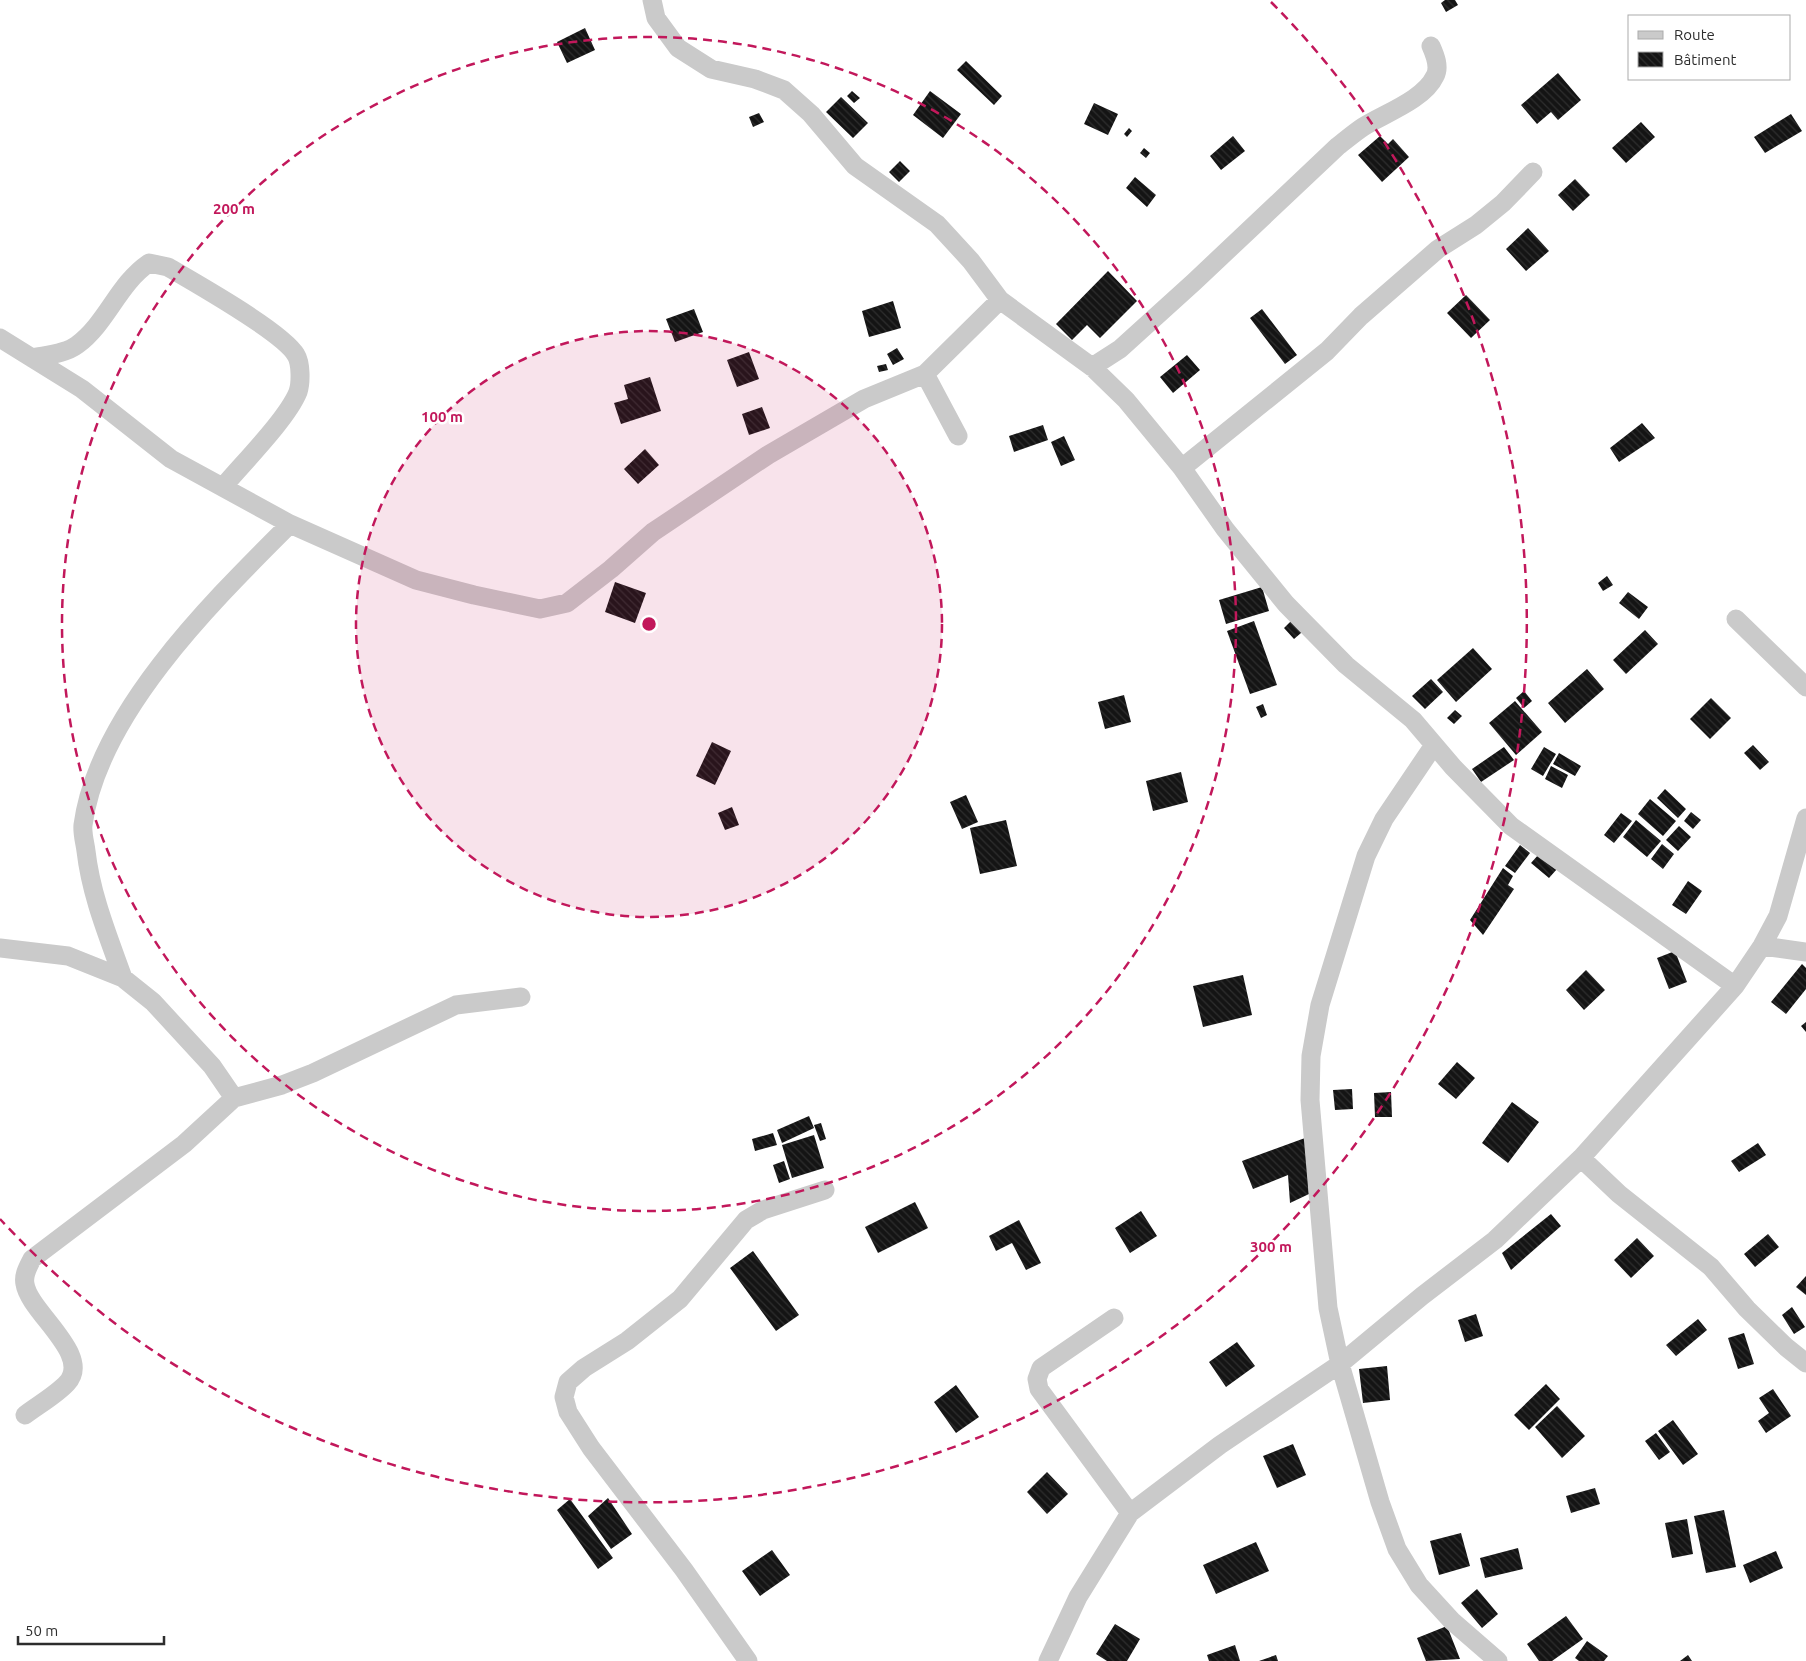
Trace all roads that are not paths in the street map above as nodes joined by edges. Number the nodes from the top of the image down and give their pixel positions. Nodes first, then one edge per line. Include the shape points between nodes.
1 (652, 0) edge
2 (1432, 46) dead end
3 (1533, 172) dead end
4 (1000, 300) junction
5 (0, 338) edge
6 (32, 358) junction
7 (1092, 367) junction
8 (925, 374) junction
9 (958, 436) dead end
10 (1182, 468) junction
11 (223, 488) junction
12 (290, 524) junction
13 (1736, 619) dead end
14 (1806, 687) edge
15 (1434, 745) junction
16 (1806, 818) edge
17 (1762, 946) junction
18 (0, 948) edge
19 (1806, 952) edge
20 (123, 978) junction
21 (1735, 986) junction
22 (521, 997) dead end
23 (234, 1098) junction
24 (1581, 1158) junction
25 (825, 1190) dead end
26 (1114, 1318) dead end
27 (1806, 1363) edge
28 (1340, 1364) junction
29 (25, 1415) dead end
30 (1130, 1513) junction
31 (748, 1661) edge
32 (1048, 1661) edge
33 (1498, 1661) edge

1 - 4 street via 656,18 678,48 711,69 755,79 784,90 811,114 855,166 936,224
2 - 7 street via 1437,60 1435,76 1422,91 1338,146 1120,349
3 - 10 street via 1504,203 1438,249 1327,351
4 - 7 street
4 - 8 street
5 - 6 street
6 - 11 street via 82,389 172,460
6 - 11 street via 76,346 89,334 135,273 149,263 168,267 282,338 297,355 298,390 290,407
7 - 10 street via 1126,400
8 - 9 street
8 - 12 street via 864,399 747,468 653,532 611,570 567,603 540,609 416,580
10 - 15 street via 1225,529 1286,604 1346,665 1413,720
11 - 12 street
12 - 20 street via 178,641 122,722 95,778 82,826 89,877
13 - 14 street
15 - 21 street via 1512,826
15 - 28 street via 1384,819 1366,856 1320,1005 1311,1056 1310,1100 1322,1249 1328,1308
16 - 17 street via 1778,916
17 - 19 street
17 - 21 street
18 - 20 street via 68,956
20 - 23 street via 153,1002 212,1066
21 - 24 street
22 - 23 street via 456,1005 282,1085
23 - 29 street via 184,1144 32,1259 25,1274 29,1297 72,1354 73,1370 68,1382
24 - 27 street via 1619,1194 1711,1267 1747,1308
24 - 28 street via 1495,1240
25 - 31 street via 763,1210 746,1220 680,1299 627,1341 584,1368 568,1382 564,1397 568,1412 591,1448
26 - 30 street via 1041,1368 1037,1379 1039,1389
28 - 30 street via 1220,1445
28 - 33 street via 1380,1502 1397,1548 1419,1585 1452,1622
30 - 32 street via 1078,1597

